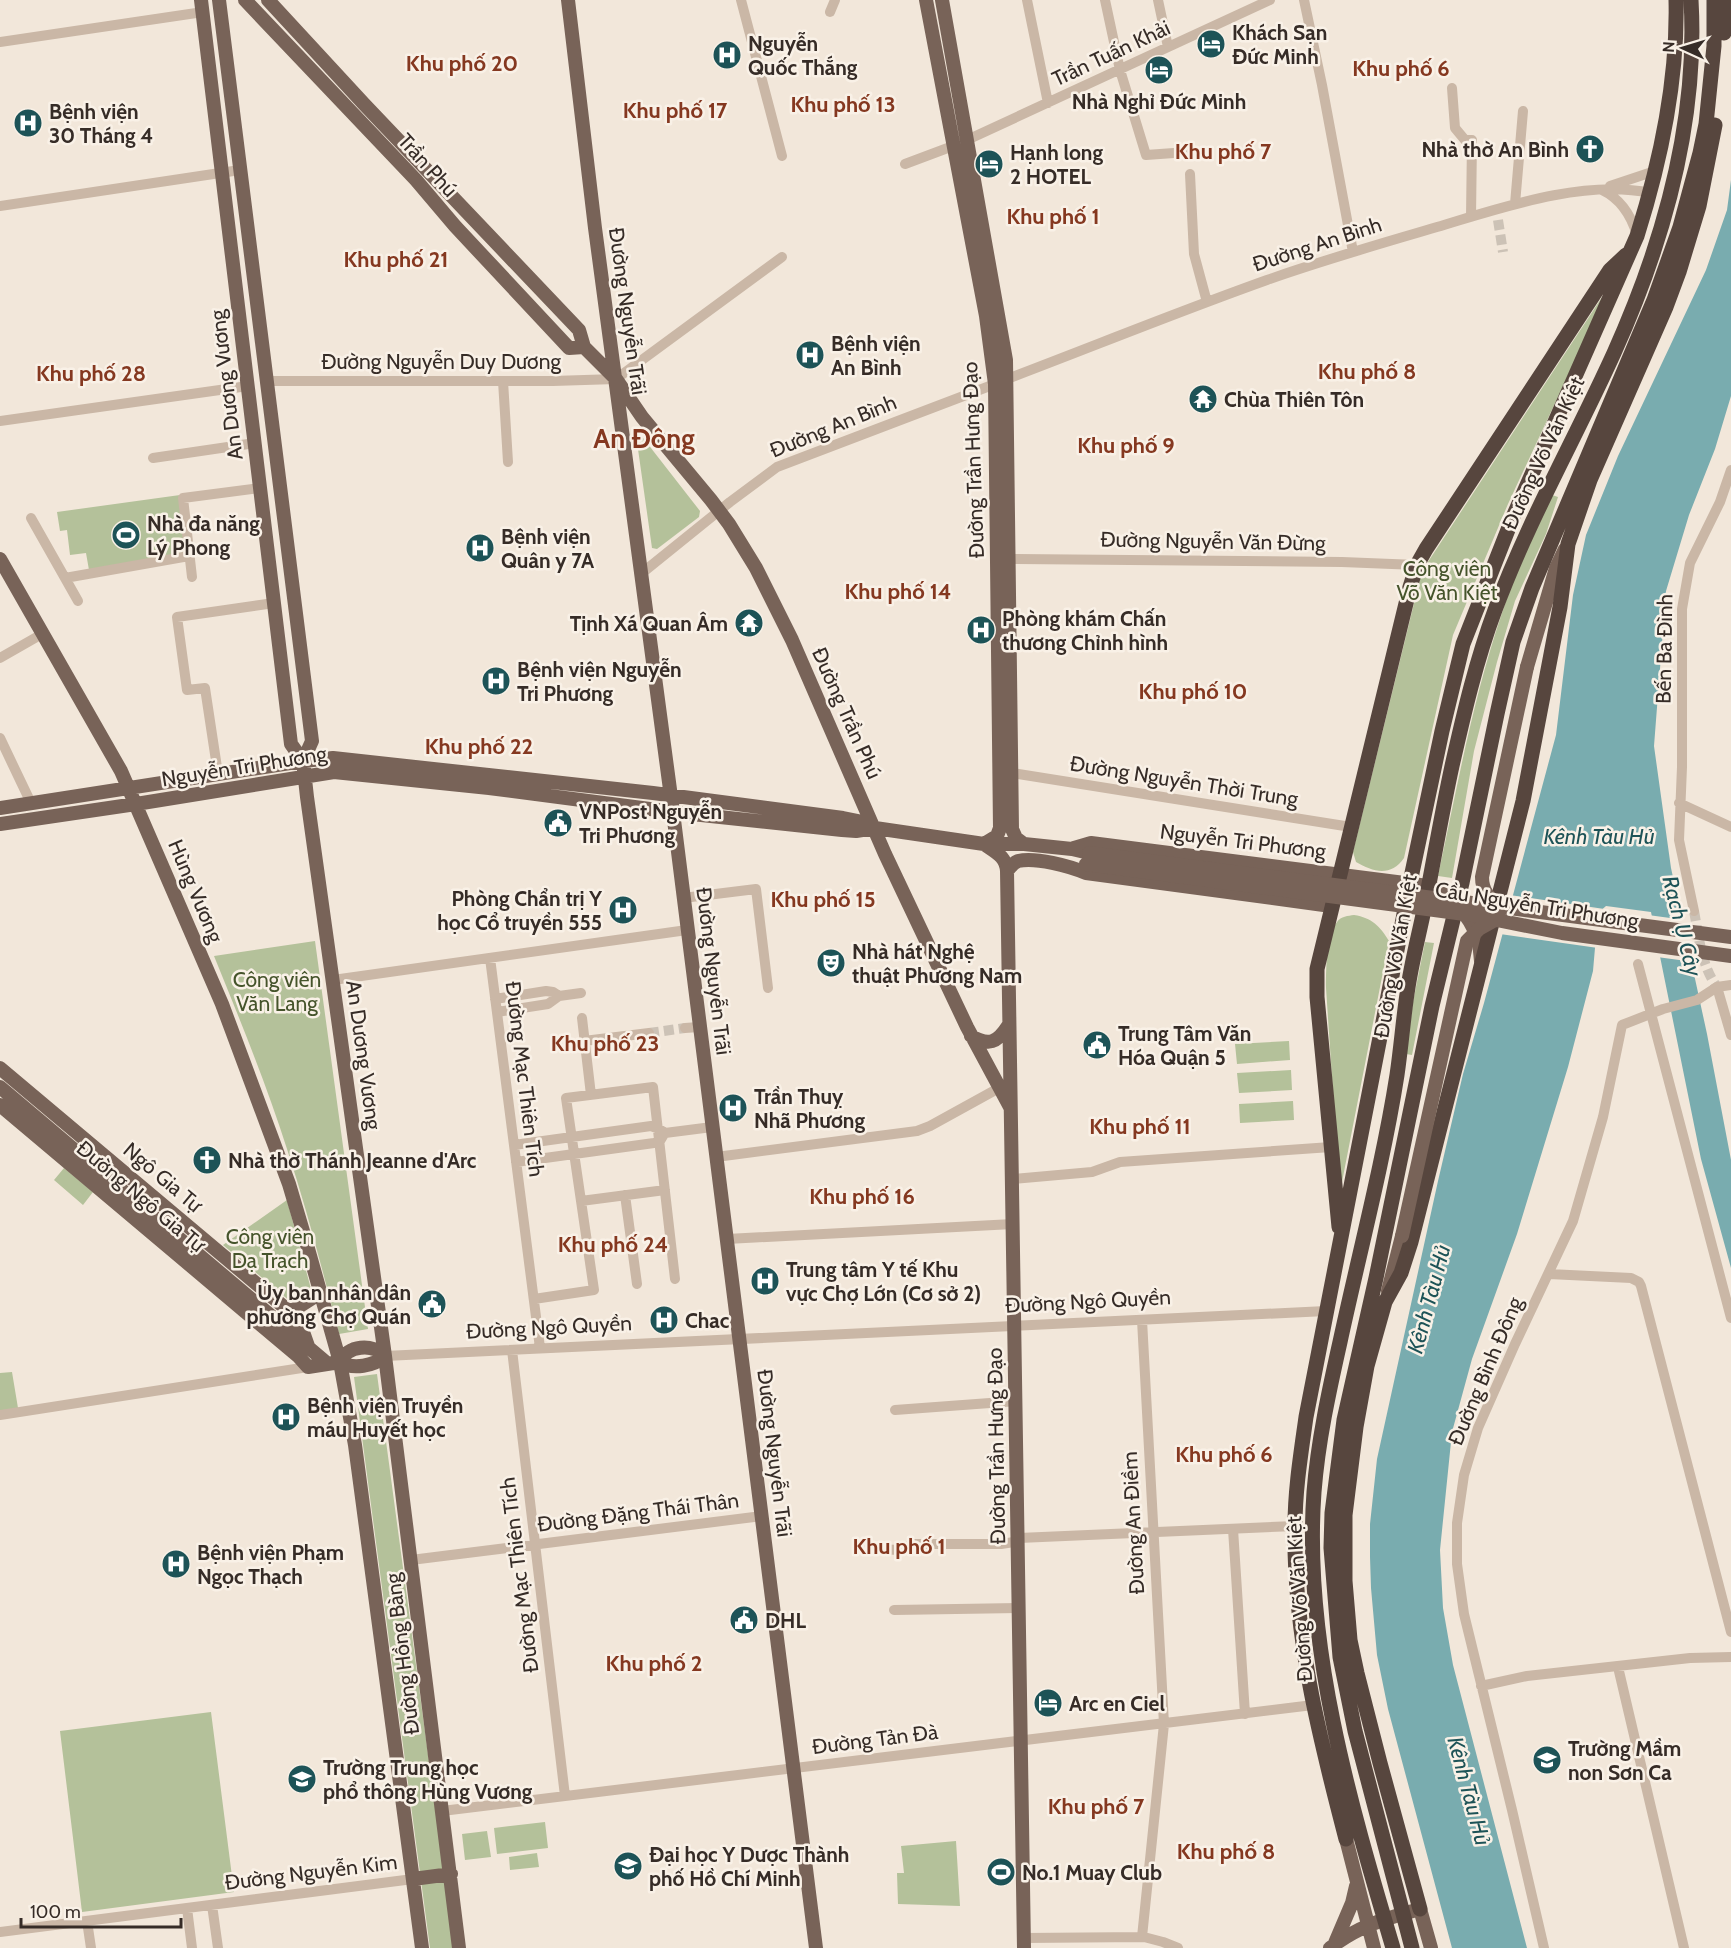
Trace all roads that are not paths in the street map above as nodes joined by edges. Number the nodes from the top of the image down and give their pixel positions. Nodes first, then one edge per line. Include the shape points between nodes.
1 (245, 0) edge
2 (268, 0) edge
3 (568, 0) edge
4 (741, 0) edge
5 (835, 0) edge
6 (926, 0) edge
7 (942, 0) edge
8 (1027, 0) edge
9 (1105, 0) edge
10 (1158, 0) edge
11 (1270, 0) edge
12 (1304, 0) edge
13 (1676, 0) edge
14 (1691, 0) edge
15 (1714, 0) edge
16 (1725, 0) edge
17 (219, 5) edge
18 (202, 6) edge
19 (830, 12) dead end
20 (0, 42) edge
21 (1168, 47) junction
22 (1120, 70) junction
23 (1452, 88) dead end
24 (230, 95) junction
25 (213, 97) junction
26 (1048, 103) junction
27 (1522, 111) dead end
28 (394, 135) junction
29 (968, 140) junction
30 (383, 146) junction
31 (953, 146) junction
32 (1188, 152) dead end
33 (782, 156) dead end
34 (1676, 160) junction
35 (905, 164) dead end
36 (240, 170) junction
37 (1655, 171) junction
38 (222, 173) junction
39 (1190, 174) dead end
40 (1602, 190) junction
41 (1650, 193) junction
42 (1669, 198) junction
43 (1515, 204) junction
44 (1693, 204) junction
45 (0, 206) edge
46 (1471, 217) junction
47 (1637, 236) junction
48 (1631, 251) junction
49 (1353, 252) junction
50 (782, 257) dead end
51 (1207, 302) junction
52 (584, 347) junction
53 (616, 379) junction
54 (266, 381) junction
55 (503, 381) junction
56 (1001, 382) junction
57 (248, 386) junction
58 (0, 421) edge
59 (1599, 425) junction
60 (274, 441) junction
61 (255, 443) junction
62 (153, 458) dead end
63 (508, 462) dead end
64 (1731, 470) edge
65 (1590, 480) junction
66 (260, 488) junction
67 (719, 511) junction
68 (31, 518) dead end
69 (1568, 544) junction
70 (189, 556) junction
71 (0, 559) edge
72 (1004, 559) junction
73 (1417, 565) junction
74 (642, 573) junction
75 (192, 577) dead end
76 (65, 578) junction
77 (78, 601) dead end
78 (274, 603) junction
79 (42, 634) junction
80 (0, 658) edge
81 (0, 738) edge
82 (303, 760) junction
83 (1012, 773) junction
84 (218, 774) junction
85 (304, 778) junction
86 (490, 781) junction
87 (165, 782) junction
88 (129, 787) junction
89 (670, 796) junction
90 (172, 799) junction
91 (31, 803) junction
92 (1679, 803) junction
93 (136, 804) junction
94 (0, 808) edge
95 (673, 812) junction
96 (33, 820) junction
97 (0, 824) edge
98 (1731, 826) edge
99 (1351, 827) junction
100 (875, 828) junction
101 (984, 844) junction
102 (1024, 844) junction
103 (1072, 849) junction
104 (1088, 859) junction
105 (1069, 866) junction
106 (1007, 870) junction
107 (1309, 870) junction
108 (1339, 873) junction
109 (1410, 883) junction
110 (1428, 886) junction
111 (683, 898) junction
112 (1303, 902) junction
113 (1456, 905) junction
114 (1331, 906) junction
115 (1694, 911) tunnel mouth
116 (1498, 912) junction
117 (687, 930) junction
118 (1731, 937) edge
119 (1731, 956) edge
120 (490, 958) junction
121 (1482, 962) junction
122 (1638, 964) dead end
123 (333, 980) junction
124 (1731, 985) edge
125 (1717, 987) junction
126 (768, 988) dead end
127 (581, 993) dead end
128 (559, 996) junction
129 (495, 999) junction
130 (497, 1012) junction
131 (1652, 1013) junction
132 (582, 1018) dead end
133 (1008, 1026) junction
134 (649, 1033) tunnel mouth
135 (1731, 1035) edge
136 (971, 1036) junction
137 (584, 1041) junction
138 (0, 1068) edge
139 (0, 1087) edge
140 (999, 1088) junction
141 (591, 1095) junction
142 (0, 1105) edge
143 (1010, 1107) junction
144 (712, 1127) junction
145 (661, 1134) junction
146 (59, 1136) junction
147 (572, 1137) junction
148 (514, 1145) junction
149 (1331, 1147) junction
150 (50, 1148) junction
151 (574, 1154) junction
152 (106, 1157) junction
153 (716, 1157) junction
154 (516, 1162) junction
155 (93, 1165) junction
156 (1012, 1179) junction
157 (665, 1190) junction
158 (625, 1195) junction
159 (581, 1201) junction
160 (146, 1209) junction
161 (136, 1220) junction
162 (1013, 1224) junction
163 (727, 1239) junction
164 (205, 1241) junction
165 (1341, 1244) junction
166 (193, 1249) junction
167 (181, 1258) junction
168 (1549, 1274) junction
169 (675, 1279) dead end
170 (637, 1284) dead end
171 (320, 1293) junction
172 (534, 1299) junction
173 (1385, 1302) junction
174 (1326, 1311) junction
175 (290, 1312) junction
176 (1731, 1318) edge
177 (278, 1320) junction
178 (1142, 1320) junction
179 (1015, 1326) junction
180 (739, 1339) junction
181 (308, 1346) junction
182 (540, 1348) junction
183 (512, 1350) junction
184 (385, 1356) junction
185 (334, 1363) junction
186 (1367, 1366) junction
187 (308, 1367) junction
188 (1017, 1401) junction
189 (895, 1410) dead end
190 (0, 1415) edge
191 (1344, 1420) junction
192 (762, 1516) junction
193 (1294, 1526) junction
194 (1233, 1529) junction
195 (1154, 1532) junction
196 (1019, 1538) junction
197 (535, 1545) junction
198 (873, 1549) dead end
199 (411, 1560) junction
200 (1020, 1608) junction
201 (894, 1610) dead end
202 (1731, 1632) edge
203 (1731, 1657) edge
204 (1618, 1667) junction
205 (1480, 1686) junction
206 (1313, 1706) junction
207 (1245, 1714) junction
208 (1164, 1724) junction
209 (1022, 1741) junction
210 (794, 1768) junction
211 (565, 1796) junction
212 (442, 1810) junction
213 (1346, 1839) joint
214 (451, 1874) junction
215 (413, 1879) junction
216 (1356, 1881) junction
217 (212, 1905) junction
218 (187, 1908) junction
219 (1420, 1909) junction
220 (1402, 1914) junction
221 (1385, 1919) junction
222 (87, 1921) junction
223 (1368, 1924) junction
224 (0, 1932) edge
225 (1142, 1937) junction
226 (1024, 1943) edge
227 (1430, 1945) edge
228 (1332, 1947) edge
229 (92, 1948) edge
230 (192, 1948) edge
231 (218, 1948) edge
232 (422, 1948) edge
233 (459, 1948) edge
234 (816, 1948) edge
235 (1178, 1948) edge
236 (1374, 1948) edge
237 (1393, 1948) edge
238 (1410, 1948) edge
239 (1544, 1948) edge
240 (1684, 1948) edge

1 - 30 main road, Trần Phú
2 - 28 main road, Trần Phú
3 - 53 main road, Đường Nguyễn Trãi
4 - 33 street
5 - 19 street
6 - 31 main road, Đường Trần Hưng Đạo
7 - 29 main road, Đường Trần Hưng Đạo
8 - 26 street
9 - 22 street
10 - 21 street
11 - 21 street, Trần Tuấn Khải
12 - 49 street
13 - 37 highway, Đường Võ Văn Kiệt via 1673,72
14 - 34 highway, Đường Võ Văn Kiệt via 1690,83
15 - 44 highway, Đường Võ Văn Kiệt via 1706,124
16 - 44 highway, Đường Võ Văn Kiệt via 1712,146
17 - 18 main road
17 - 24 main road, An Dương Vương
18 - 20 street
18 - 25 main road, An Dương Vương
21 - 22 street, Trần Tuấn Khải
22 - 26 street, Trần Tuấn Khải
22 - 32 street via 1146,155
23 - 46 street via 1455,128 1465,140 1472,140
24 - 25 main road
24 - 36 main road, An Dương Vương
25 - 38 main road, An Dương Vương
26 - 29 street, Trần Tuấn Khải
27 - 43 street
28 - 30 main road
28 - 52 main road, Trần Phú via 579,330
29 - 31 main road
29 - 56 main road, Đường Trần Hưng Đạo via 1006,360
30 - 52 main road, Trần Phú via 569,348
31 - 35 street
31 - 56 main road, Đường Trần Hưng Đạo
34 - 37 highway via 1667,169
34 - 42 highway, Đường Võ Văn Kiệt
36 - 38 street
36 - 54 main road, An Dương Vương
37 - 40 street
37 - 41 highway, Đường Võ Văn Kiệt
38 - 45 street
38 - 57 main road, An Dương Vương
39 - 51 street via 1194,254
40 - 41 street, Đường An Bình
40 - 43 street, Đường An Bình
40 - 47 street via 1627,211
41 - 42 highway
41 - 47 highway, Đường Võ Văn Kiệt
42 - 44 highway
42 - 110 highway, Đường Võ Văn Kiệt via 1630,314 1529,529 1474,670
43 - 46 street, Đường An Bình
44 - 59 highway, Đường Võ Văn Kiệt
44 - 65 highway, Đường Võ Văn Kiệt via 1666,307
46 - 49 street, Đường An Bình
47 - 48 highway, Đường Võ Văn Kiệt
48 - 73 highway, Đường Võ Văn Kiệt via 1610,270
48 - 109 highway, Đường Võ Văn Kiệt via 1467,630
49 - 51 street, Đường An Bình
50 - 53 street
51 - 56 street, Đường An Bình
52 - 53 main road, Trần Phú
53 - 55 street, Đường Nguyễn Duy Dương
53 - 67 main road, Đường Trần Phú
53 - 74 main road, Đường Nguyễn Trãi
54 - 55 street, Đường Nguyễn Duy Dương
54 - 57 main road
54 - 60 main road, An Dương Vương
55 - 63 street
56 - 67 street, Đường An Bình via 777,467
56 - 72 main road, Đường Trần Hưng Đạo
57 - 58 street
57 - 61 main road, An Dương Vương
59 - 65 highway
59 - 113 highway, Đường Võ Văn Kiệt via 1514,642
60 - 61 main road
60 - 82 main road, An Dương Vương via 312,741
61 - 62 street
61 - 66 main road, An Dương Vương
64 - 92 street, Bến Ba Đình via 1687,574 1682,609
65 - 69 highway, Đường Võ Văn Kiệt
66 - 70 street via 183,498
66 - 78 main road, An Dương Vương
67 - 74 street, Đường An Bình
67 - 100 main road, Đường Trần Phú via 748,553 781,615
68 - 76 street
69 - 116 main road, bridge via 1556,568 1527,666 1485,863 1482,885
69 - 121 highway, Đường Võ Văn Kiệt via 1542,711
70 - 75 street
70 - 76 street
71 - 79 main road, Hùng Vương
72 - 73 street, Đường Nguyễn Văn Đừng
72 - 83 main road, Đường Trần Hưng Đạo
72 - 101 main road, Đường Trần Hưng Đạo via 1000,828 997,836
73 - 99 highway, Đường Võ Văn Kiệt
74 - 89 main road, Đường Nguyễn Trãi
76 - 77 street
78 - 82 main road, An Dương Vương via 291,744
78 - 84 street via 177,617 187,690 205,688
79 - 80 street
79 - 88 main road, Hùng Vương
81 - 91 street
82 - 84 main road, Nguyễn Tri Phương
82 - 85 main road, An Dương Vương
82 - 86 main road, Nguyễn Tri Phương via 333,758
83 - 99 street, Đường Nguyễn Thời Trung
83 - 102 main road, Đường Trần Hưng Đạo via 1012,829
84 - 87 main road, Nguyễn Tri Phương
85 - 86 main road, Nguyễn Tri Phương via 334,772
85 - 90 main road, Nguyễn Tri Phương
85 - 123 main road, An Dương Vương
86 - 89 main road, Nguyễn Tri Phương
86 - 95 main road, Nguyễn Tri Phương
87 - 88 main road, Nguyễn Tri Phương
87 - 90 main road
88 - 91 main road, Nguyễn Tri Phương
88 - 93 main road, Hùng Vương
89 - 95 main road, Đường Nguyễn Trãi
89 - 100 main road, Nguyễn Tri Phương via 843,818
90 - 93 main road, Nguyễn Tri Phương
91 - 94 main road, Nguyễn Tri Phương
91 - 96 main road
92 - 98 street
92 - 115 street, Bến Ba Đình via 1679,840
93 - 96 main road, Nguyễn Tri Phương
93 - 171 main road, Hùng Vương via 244,1062 289,1184
95 - 100 main road, Nguyễn Tri Phương via 842,830
95 - 111 main road, Đường Nguyễn Trãi
96 - 97 main road, Nguyễn Tri Phương
99 - 108 highway, Đường Võ Văn Kiệt
100 - 101 main road, Nguyễn Tri Phương
100 - 136 main road, Đường Trần Phú
101 - 102 main road, Nguyễn Tri Phương
101 - 106 main road via 1002,857
102 - 103 main road, Nguyễn Tri Phương
103 - 104 main road, Nguyễn Tri Phương
103 - 107 main road, Nguyễn Tri Phương via 1091,843
104 - 105 main road
104 - 116 main road, Cầu Nguyễn Tri Phương, bridge
105 - 106 main road via 1019,861
105 - 112 main road via 1086,873
106 - 133 main road, Đường Trần Hưng Đạo
107 - 108 main road, Nguyễn Tri Phương
107 - 112 main road
108 - 109 main road, Nguyễn Tri Phương
108 - 114 highway, Đường Võ Văn Kiệt
109 - 110 main road, Nguyễn Tri Phương
109 - 165 highway, Đường Võ Văn Kiệt
110 - 113 main road via 1440,890
110 - 221 highway, Đường Võ Văn Kiệt via 1408,989 1397,1076 1331,1383 1314,1491 1316,1604 1326,1690
111 - 117 main road, Đường Nguyễn Trãi
111 - 126 street via 756,889
112 - 114 main road
113 - 121 main road via 1477,936
113 - 191 highway, Đường Võ Văn Kiệt
114 - 149 highway, Đường Võ Văn Kiệt via 1316,982
116 - 118 main road, Cầu Nguyễn Tri Phương, bridge
116 - 119 main road, Cầu Nguyễn Tri Phương, bridge via 1562,933
116 - 173 main road, bridge via 1467,941
117 - 120 street
117 - 144 main road, Đường Nguyễn Trãi via 692,1028
120 - 123 street
120 - 129 street, Đường Mạc Thiên Tích
121 - 173 highway, Đường Võ Văn Kiệt via 1411,1242 1401,1273
122 - 131 street
123 - 184 main road, An Dương Vương
124 - 125 street
125 - 131 street via 1697,1000
125 - 135 street
127 - 128 street
128 - 129 street via 546,991
128 - 130 street via 548,1004
129 - 130 street, Đường Mạc Thiên Tích
130 - 148 street, Đường Mạc Thiên Tích
131 - 168 street, Đường Bình Đông via 1622,1025 1603,1117 1573,1221
131 - 176 street
132 - 137 street
133 - 136 main road via 1003,1035 989,1042
133 - 143 main road, Đường Trần Hưng Đạo
134 - 137 street
136 - 140 main road, Đường Trần Phú
137 - 141 street
138 - 152 main road, Ngô Gia Tự
139 - 146 main road, Ngô Gia Tự
140 - 143 main road
140 - 153 street via 916,1131
141 - 145 street via 653,1087
141 - 147 street via 566,1098
142 - 150 main road, Đường Ngô Gia Tự
143 - 156 main road, Đường Trần Hưng Đạo
144 - 145 street
144 - 153 main road, Đường Nguyễn Trãi
145 - 147 street via 651,1126
145 - 151 street
145 - 157 street
146 - 150 main road
146 - 155 main road, Ngô Gia Tự
147 - 148 street
147 - 151 street
148 - 154 street, Đường Mạc Thiên Tích
149 - 156 street via 1120,1162 1092,1172
149 - 165 highway, Đường Võ Văn Kiệt
150 - 161 main road, Đường Ngô Gia Tự
151 - 154 street
151 - 159 street
152 - 155 main road
152 - 164 main road, Ngô Gia Tự
153 - 163 main road, Đường Nguyễn Trãi
154 - 172 street, Đường Mạc Thiên Tích
155 - 160 main road, Ngô Gia Tự
156 - 162 main road, Đường Trần Hưng Đạo
157 - 158 street
157 - 169 street
158 - 159 street
158 - 170 street
159 - 172 street via 594,1290
160 - 161 main road
160 - 166 main road, Ngô Gia Tự
161 - 167 main road, Đường Ngô Gia Tự
162 - 163 street
162 - 179 main road, Đường Trần Hưng Đạo
163 - 180 main road, Đường Nguyễn Trãi
164 - 166 main road
164 - 175 main road, Ngô Gia Tự
165 - 174 highway, Đường Võ Văn Kiệt
166 - 167 main road
166 - 177 main road, Ngô Gia Tự
167 - 187 main road, Đường Ngô Gia Tự
168 - 202 street via 1632,1278 1639,1282
168 - 205 street, Đường Bình Đông via 1478,1428 1464,1475 1456,1564
171 - 175 main road
171 - 185 main road, Hùng Vương
172 - 182 street, Đường Mạc Thiên Tích
173 - 186 highway, Đường Võ Văn Kiệt
174 - 178 street, Đường Ngô Quyền
174 - 193 highway, Đường Võ Văn Kiệt via 1306,1417
175 - 177 main road
175 - 181 main road, Ngô Gia Tự via 301,1326
177 - 181 main road, Ngô Gia Tự
178 - 179 street, Đường Ngô Quyền
178 - 195 street, Đường An Điềm
179 - 180 street, Đường Ngô Quyền
179 - 188 main road, Đường Trần Hưng Đạo
180 - 182 street, Đường Ngô Quyền
180 - 192 main road, Đường Nguyễn Trãi
181 - 185 main road
182 - 183 street, Đường Ngô Quyền
183 - 184 street, Đường Ngô Quyền
183 - 197 street, Đường Mạc Thiên Tích
184 - 185 main road, Đường Ngô Quyền via 373,1348 355,1349
184 - 199 main road, Đường Hồng Bàng
185 - 187 main road, Đường Ngô Quyền
185 - 215 main road, Đường Hồng Bàng via 356,1456
186 - 191 highway
186 - 219 highway, Đường Võ Văn Kiệt via 1345,1515 1350,1640
187 - 190 street, Đường Ngô Quyền
188 - 189 street
188 - 196 main road, Đường Trần Hưng Đạo
191 - 220 highway, Đường Võ Văn Kiệt via 1330,1548 1338,1637 1355,1731
192 - 197 street, Đường Đặng Thái Thân
192 - 210 main road, Đường Nguyễn Trãi
193 - 194 street
193 - 206 highway, Đường Võ Văn Kiệt via 1299,1616
194 - 195 street
194 - 207 street
195 - 196 street
195 - 208 street, Đường An Điềm
196 - 198 street via 1007,1544 913,1544 901,1550
196 - 200 main road, Đường Trần Hưng Đạo
197 - 199 street, Đường Đặng Thái Thân
197 - 211 street, Đường Mạc Thiên Tích
199 - 212 main road, Đường Hồng Bàng
200 - 201 street
200 - 209 main road, Đường Trần Hưng Đạo
203 - 204 street
204 - 205 street via 1527,1676
204 - 240 street
205 - 239 street, Đường Bình Đông
206 - 207 street, Đường Tản Đà
206 - 213 highway, Đường Võ Văn Kiệt
207 - 208 street, Đường Tản Đà
208 - 209 street, Đường Tản Đà
208 - 225 street, Đường An Điềm
209 - 210 street, Đường Tản Đà
209 - 226 main road, Đường Trần Hưng Đạo
210 - 211 street, Đường Tản Đà
210 - 234 main road, Đường Nguyễn Trãi
211 - 212 street, Đường Tản Đà
212 - 214 main road, Đường Hồng Bàng
213 - 216 main road, Đường Võ Văn Kiệt
214 - 215 main road
214 - 233 main road, Đường Hồng Bàng
215 - 217 street, Đường Nguyễn Kim
215 - 232 main road, Đường Hồng Bàng
216 - 223 main road, Đường Võ Văn Kiệt
216 - 228 main road via 1352,1903
217 - 218 street, Đường Nguyễn Kim
217 - 231 street
218 - 222 street, Đường Nguyễn Kim
218 - 230 street
219 - 220 main road
219 - 227 main road, Đường Võ Văn Kiệt
220 - 221 main road
220 - 238 highway, Đường Võ Văn Kiệt
221 - 223 main road
221 - 237 highway, Đường Võ Văn Kiệt
222 - 224 street, Đường Nguyễn Kim
222 - 229 street
223 - 228 main road
223 - 236 main road, Đường Võ Văn Kiệt
225 - 226 street
225 - 235 street
227 - 238 main road

